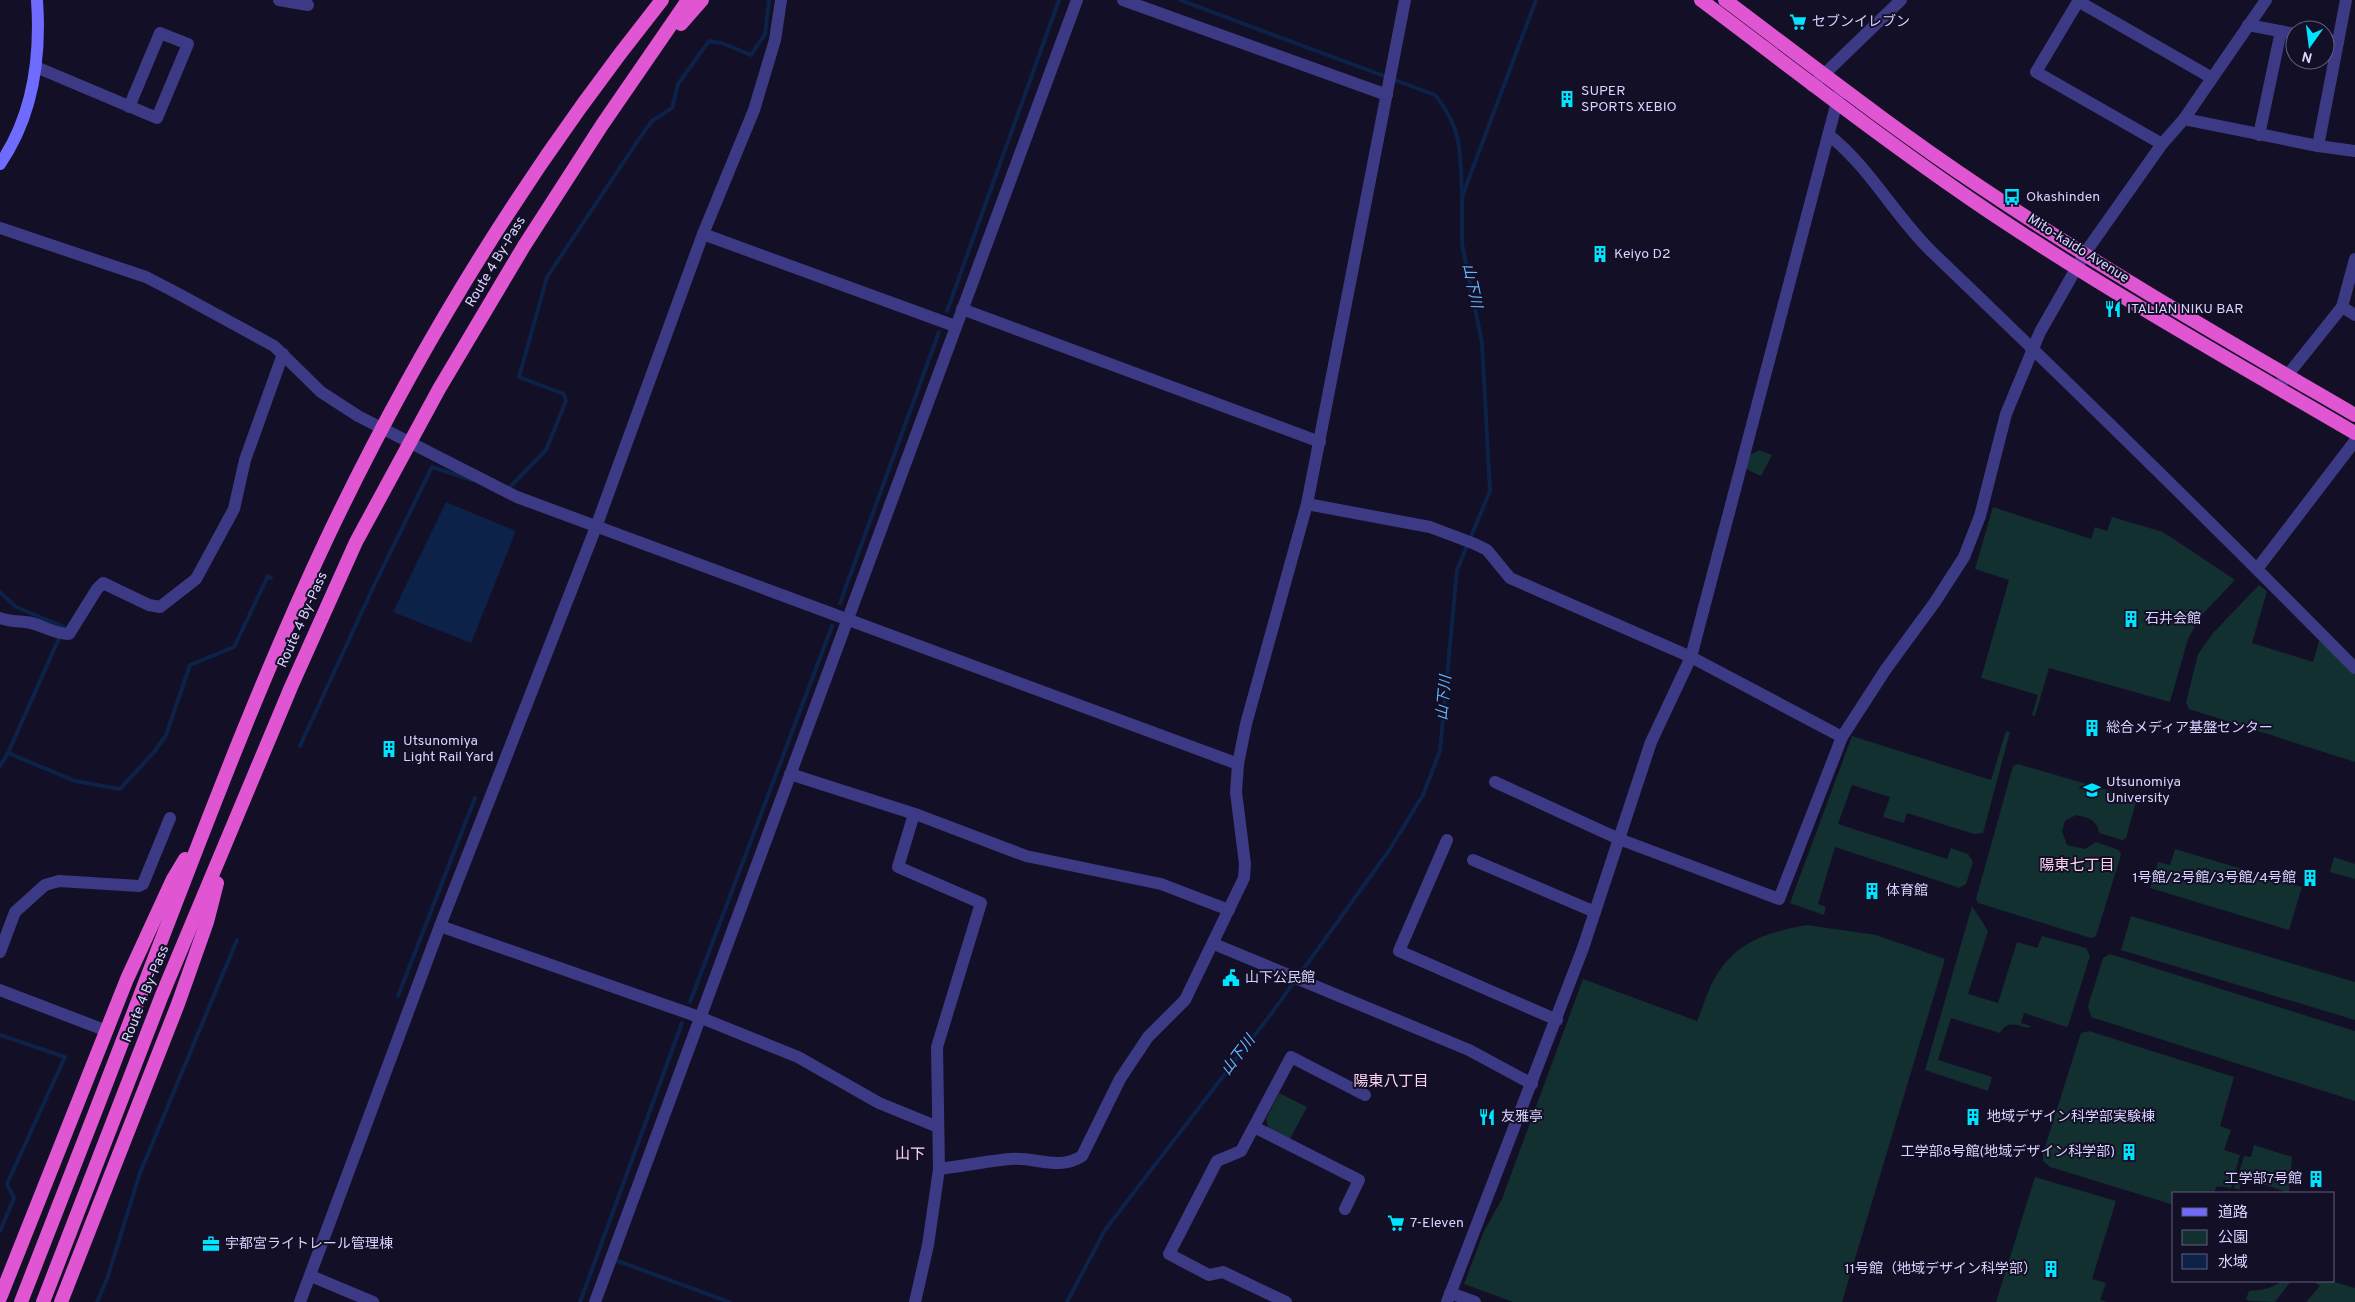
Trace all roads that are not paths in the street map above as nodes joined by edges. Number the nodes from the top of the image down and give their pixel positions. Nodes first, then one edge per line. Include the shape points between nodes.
1 (37, 0) edge
2 (279, 0) edge
3 (650, 0) edge
4 (662, 0) edge
5 (688, 0) edge
6 (702, 0) edge
7 (781, 0) edge
8 (1077, 0) edge
9 (1123, 0) edge
10 (1405, 0) edge
11 (1725, 0) edge
12 (1901, 0) edge
13 (2266, 0) edge
14 (2346, 0) edge
15 (2078, 1) edge
16 (1709, 2) edge
17 (308, 5) dead end
18 (2248, 25) junction
19 (2280, 31) junction
20 (2285, 32) edge
21 (2335, 42) edge
22 (2338, 42) junction
23 (624, 47) junction
24 (646, 62) junction
25 (36, 67) junction
26 (1823, 74) junction
27 (2212, 78) junction
28 (1812, 86) junction
29 (1841, 87) junction
30 (1387, 95) junction
31 (1836, 104) junction
32 (129, 107) junction
33 (2184, 120) junction
34 (2259, 135) junction
35 (1830, 136) junction
36 (2162, 144) junction
37 (2318, 146) junction
38 (2355, 151) edge
39 (0, 164) edge
40 (0, 228) edge
41 (703, 234) junction
42 (2085, 254) junction
43 (2355, 260) edge
44 (2076, 268) junction
45 (2342, 307) junction
46 (962, 309) junction
47 (2355, 315) edge
48 (955, 326) junction
49 (2033, 349) junction
50 (283, 354) junction
51 (2288, 376) junction
52 (2278, 388) junction
53 (2355, 415) edge
54 (382, 429) junction
55 (2355, 433) edge
56 (2355, 441) edge
57 (1320, 442) junction
58 (409, 443) junction
59 (1307, 504) junction
60 (596, 526) junction
61 (2257, 569) junction
62 (0, 618) edge
63 (847, 619) junction
64 (1691, 657) junction
65 (2355, 668) edge
66 (1842, 737) junction
67 (1238, 764) junction
68 (790, 774) junction
69 (1495, 782) dead end
70 (914, 814) junction
71 (170, 818) dead end
72 (202, 833) junction
73 (1619, 839) junction
74 (1447, 840) dead end
75 (226, 843) junction
76 (1473, 860) dead end
77 (1229, 910) junction
78 (1595, 912) junction
79 (440, 926) junction
80 (1214, 944) junction
81 (0, 952) edge
82 (0, 990) edge
83 (699, 1017) junction
84 (1557, 1020) junction
85 (107, 1031) junction
86 (1532, 1084) junction
87 (1365, 1095) dead end
88 (938, 1127) junction
89 (1254, 1127) junction
90 (939, 1169) junction
91 (1345, 1209) dead end
92 (311, 1276) junction
93 (0, 1298) edge
94 (1448, 1298) edge
95 (21, 1302) edge
96 (43, 1302) edge
97 (61, 1302) edge
98 (300, 1302) edge
99 (372, 1302) edge
100 (595, 1302) edge
101 (915, 1302) edge
102 (1286, 1302) edge
103 (1475, 1302) edge

1 - 25 main road
2 - 17 street
3 - 23 highway
4 - 23 highway, Route 4 By-Pass
5 - 24 highway, Route 4 By-Pass
6 - 24 highway
7 - 41 street via 775,40 754,110
8 - 46 street
9 - 30 street
10 - 30 street
11 - 26 highway, Mito-kaido Avenue
12 - 26 street
13 - 18 street
14 - 22 street
15 - 27 street
15 - 36 street via 2036,72
16 - 28 highway, Mito-kaido Avenue
18 - 19 street
18 - 27 street
19 - 20 street
19 - 34 street
21 - 22 street
22 - 37 street
23 - 54 highway, Route 4 By-Pass via 500,227
24 - 58 highway, Route 4 By-Pass via 524,246
25 - 32 street
25 - 39 main road via 26,113
26 - 28 street
26 - 29 highway, Mito-kaido Avenue
27 - 33 street
28 - 31 highway, Mito-kaido Avenue
29 - 31 street
29 - 42 highway, Mito-kaido Avenue via 1972,182
30 - 57 street
31 - 35 street
31 - 44 highway, Mito-kaido Avenue via 1962,194
32 - 32 street via 157,118 188,44 160,34
33 - 34 street
33 - 36 street
34 - 37 street
35 - 49 street via 1847,150 1912,232
35 - 64 street
36 - 42 street
37 - 38 street
40 - 50 street via 146,277 274,346
41 - 48 street
41 - 60 street
42 - 44 street
42 - 51 highway, Mito-kaido Avenue
43 - 45 street
44 - 49 street
44 - 52 highway, Mito-kaido Avenue
45 - 47 street
45 - 51 street
46 - 48 street
46 - 57 street
48 - 63 street
49 - 61 street
49 - 66 street via 2006,414 1980,516 1964,558
50 - 54 street via 321,392
50 - 62 street via 245,460 234,509 196,579 160,607 103,583 69,634 59,634 33,623
51 - 52 street
51 - 53 highway, Mito-kaido Avenue
52 - 55 highway, Mito-kaido Avenue
54 - 58 street
54 - 72 highway, Route 4 By-Pass via 279,643
56 - 61 street
57 - 59 street
58 - 60 street via 517,497
58 - 75 highway, Route 4 By-Pass via 356,542
59 - 64 street via 1430,526 1487,550 1510,578
59 - 67 street via 1246,724
60 - 63 street
60 - 79 street
61 - 65 street
63 - 67 street
63 - 68 street
64 - 66 street
64 - 73 street via 1651,742
66 - 73 street via 1779,899
67 - 77 street via 1236,792 1244,878
68 - 70 street
68 - 83 street
69 - 73 street
70 - 77 street via 1026,856 1161,884
70 - 88 street via 898,867 980,903 937,1047
71 - 81 street via 143,884 59,881 46,885 15,912
72 - 85 highway via 173,879
72 - 95 highway, Route 4 By-Pass
73 - 78 street
74 - 84 street via 1399,950
75 - 96 highway, Route 4 By-Pass via 162,995
75 - 97 highway via 207,922 178,1004
76 - 78 street
77 - 80 street
78 - 84 street
79 - 83 street
79 - 92 street
80 - 86 street via 1469,1050
80 - 90 street via 1186,1000 1148,1038 1120,1079 1082,1156 1074,1162 1061,1164 1014,1158
82 - 85 street
83 - 88 street via 798,1057 879,1102
83 - 100 street
84 - 86 street
85 - 93 highway
86 - 94 street
87 - 89 street via 1291,1057
88 - 90 street
89 - 91 street via 1359,1180
89 - 102 street via 1241,1151 1217,1161 1169,1254 1209,1275 1222,1272
90 - 101 street via 928,1245
92 - 98 street
92 - 99 street
94 - 103 street

